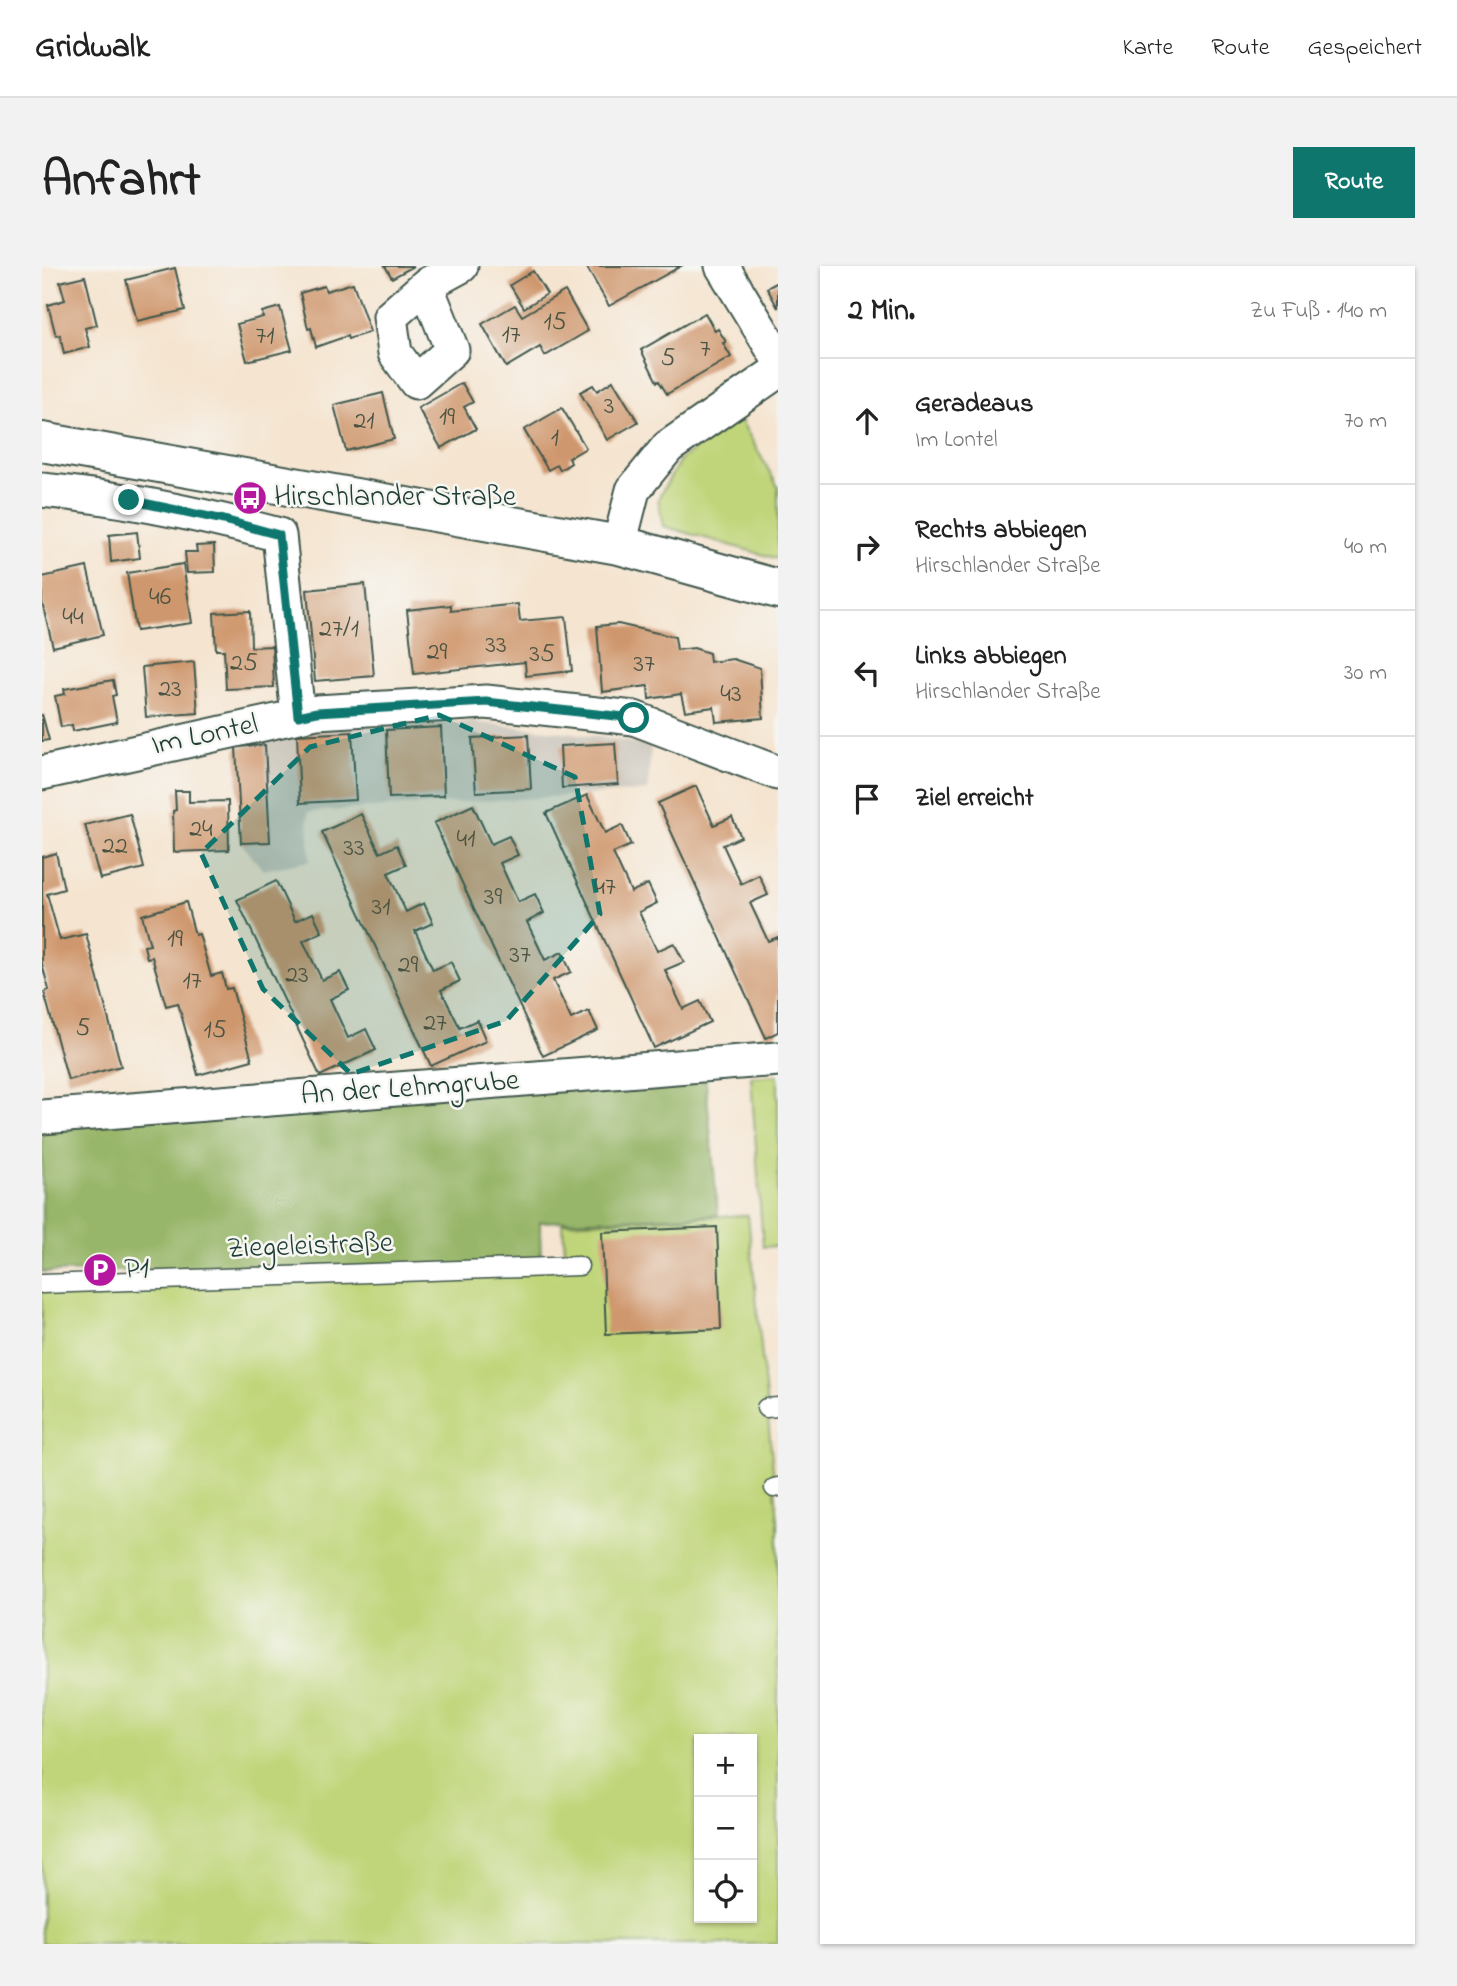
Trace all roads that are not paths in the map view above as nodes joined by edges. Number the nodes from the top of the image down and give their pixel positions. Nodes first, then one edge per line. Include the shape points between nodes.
1 (461, 266) edge
2 (722, 266) edge
3 (426, 285) dead end
4 (778, 358) edge
5 (778, 371) edge
6 (42, 442) edge
7 (42, 490) edge
8 (619, 545) junction
9 (778, 589) edge
10 (298, 716) junction
11 (42, 773) edge
12 (778, 773) edge
13 (778, 1059) edge
14 (42, 1117) edge
15 (579, 1266) dead end
16 (42, 1284) edge

1 - 3 street
2 - 4 street
5 - 8 street via 668,447 633,490
6 - 8 street
7 - 10 street via 129,500 279,535
8 - 9 street
10 - 11 street, Im Lontel
10 - 12 street, Im Lontel via 486,702 634,718
13 - 14 street, An der Lehmgrube
15 - 16 lane, Ziegeleistraße

